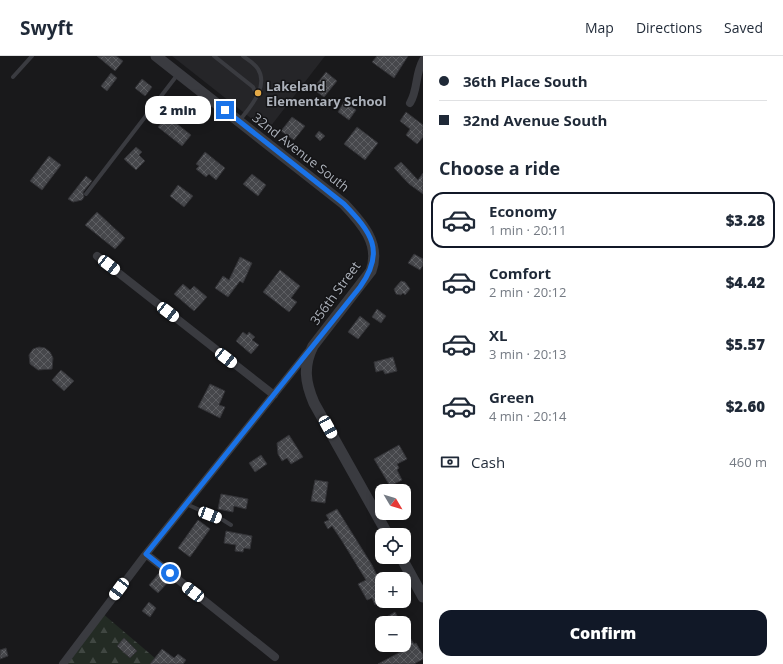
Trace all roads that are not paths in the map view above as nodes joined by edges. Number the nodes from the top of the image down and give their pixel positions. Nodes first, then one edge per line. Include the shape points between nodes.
1 (32, 56) edge
2 (156, 56) edge
3 (214, 56) edge
4 (244, 56) edge
5 (423, 60) edge
6 (178, 74) junction
7 (13, 77) dead end
8 (257, 96) junction
9 (410, 103) dead end
10 (239, 121) junction
11 (86, 194) dead end
12 (367, 232) joint
13 (97, 256) dead end
14 (313, 346) junction
15 (274, 395) junction
16 (186, 504) junction
17 (230, 524) dead end
18 (384, 528) edge
19 (146, 554) junction
20 (405, 564) edge
21 (423, 597) edge
22 (275, 657) dead end
23 (63, 664) edge

1 - 7 lane
2 - 6 street, 32nd Avenue South
3 - 8 lane via 253,87
4 - 8 lane via 260,73
5 - 9 street via 418,69
6 - 10 street, 32nd Avenue South
6 - 11 lane
8 - 10 lane
10 - 12 street, 32nd Avenue South via 344,204
12 - 14 street, 356th Street via 374,249 371,271
13 - 15 street
14 - 15 street
14 - 18 street, 356th Street via 306,369 310,393
15 - 16 street
16 - 17 lane
16 - 19 street
19 - 22 street
19 - 23 street
20 - 21 street

